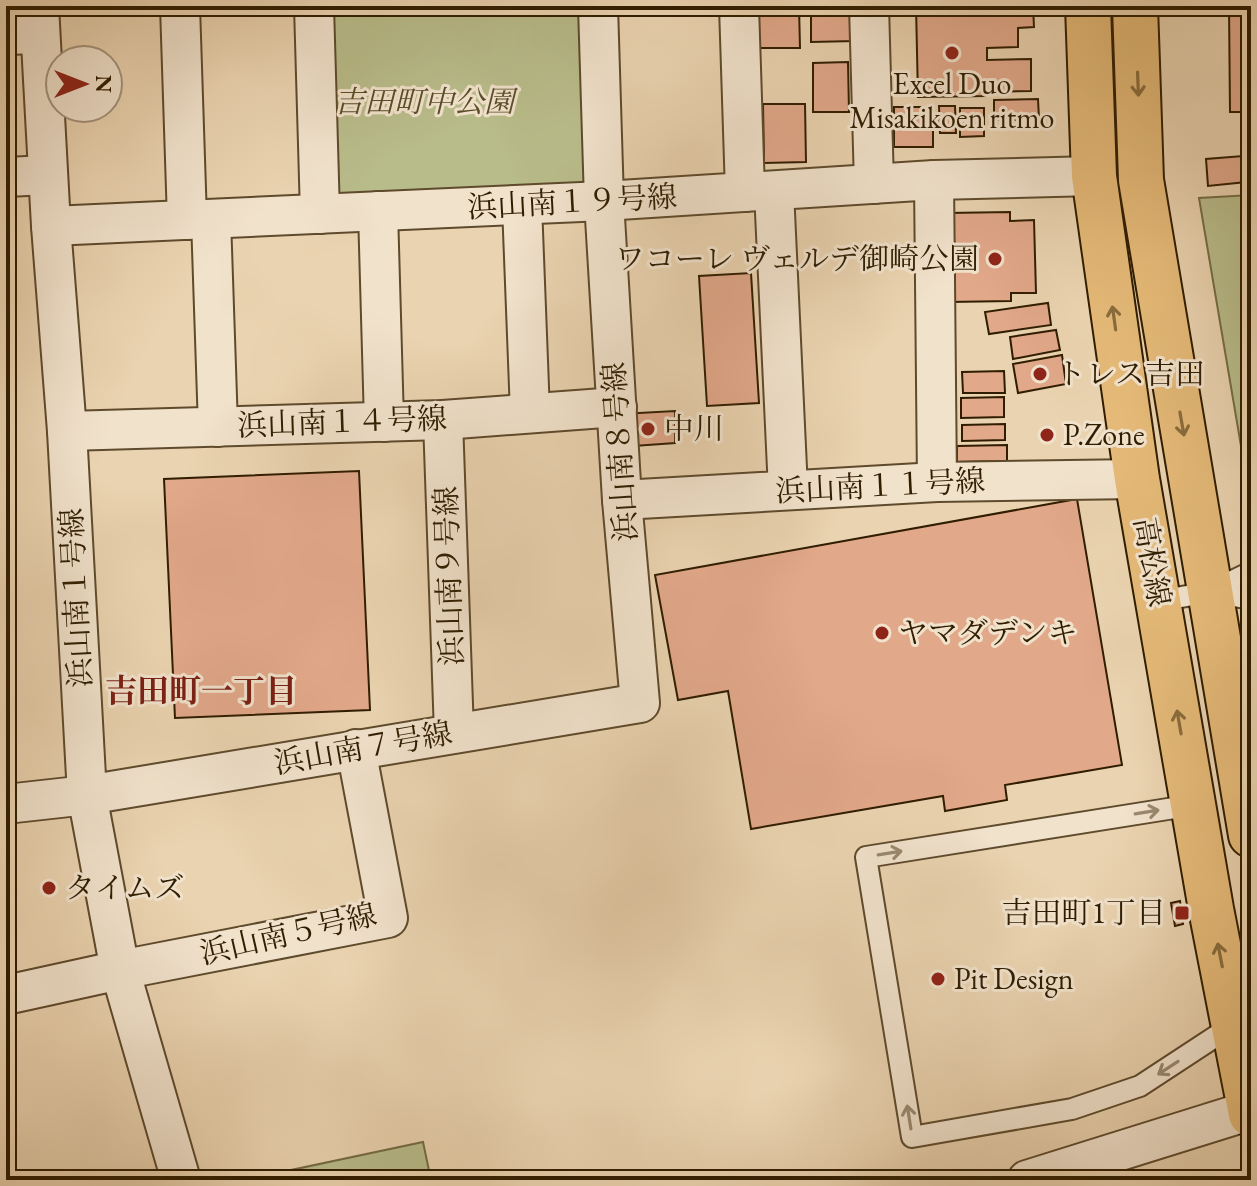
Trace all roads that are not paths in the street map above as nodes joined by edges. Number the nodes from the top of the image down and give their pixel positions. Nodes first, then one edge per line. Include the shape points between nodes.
1 (180, 6) edge
2 (314, 6) edge
3 (598, 6) edge
4 (739, 6) edge
5 (869, 6) edge
6 (1088, 6) edge
7 (1135, 6) edge
8 (28, 25) edge
9 (48, 175) junction
10 (1094, 176) junction
11 (6, 177) edge
12 (934, 180) junction
13 (874, 184) junction
14 (760, 192) junction
15 (604, 201) junction
16 (522, 205) junction
17 (378, 211) junction
18 (320, 214) junction
19 (199, 220) junction
20 (51, 226) junction
21 (617, 407) junction
22 (530, 413) junction
23 (443, 420) junction
24 (384, 422) junction
25 (218, 427) junction
26 (67, 431) junction
27 (1137, 479) junction
28 (937, 482) junction
29 (788, 490) junction
30 (622, 500) junction
31 (1251, 572) edge
32 (1231, 595) edge
33 (1158, 601) junction
34 (1240, 696) edge
35 (640, 703) joint
36 (454, 733) junction
37 (356, 749) junction
38 (87, 795) junction
39 (6, 804) edge
40 (1193, 805) junction
41 (1251, 835) edge
42 (120, 970) junction
43 (6, 995) edge
44 (1233, 1025) junction
45 (1251, 1111) edge
46 (181, 1180) edge
47 (1027, 1180) edge

1 - 19 street
2 - 18 street
3 - 15 street, 浜山南８号線
4 - 14 street
5 - 13 street
6 - 10 main road, 高松線
7 -> 32 main road, 高松線 via 1141,180
8 - 9 street, 浜山南１号線
9 - 11 street
9 - 20 street, 浜山南１号線
10 - 12 street, 浜山南１９号線
27 -> 10 main road, 高松線
12 - 13 street, 浜山南１９号線
12 - 28 street
13 - 14 street, 浜山南１９号線
14 - 15 street, 浜山南１９号線
14 - 29 street
15 - 16 street, 浜山南１９号線
15 - 21 street, 浜山南８号線
16 - 17 street, 浜山南１９号線
16 - 22 street
17 - 18 street, 浜山南１９号線
17 - 24 street
18 - 19 street, 浜山南１９号線
19 - 20 street, 浜山南１９号線
19 - 25 street
20 - 26 street, 浜山南１号線
21 - 22 street, 浜山南１４号線
21 - 30 street, 浜山南８号線
22 - 23 street, 浜山南１４号線
23 - 24 street, 浜山南１４号線
23 - 36 street, 浜山南９号線
24 - 25 street, 浜山南１４号線
25 - 26 street, 浜山南１４号線
26 - 38 street, 浜山南１号線
27 - 28 street, 浜山南１１号線
27 - 33 main road, 高松線
28 - 29 street, 浜山南１１号線
29 - 30 street, 浜山南１１号線
30 - 35 street, 浜山南８号線
31 - 32 lane
32 - 33 lane
32 - 34 main road, 高松線
40 -> 33 main road, 高松線
34 - 41 main road, 高松線
35 - 36 street, 浜山南７号線
36 - 37 street, 浜山南７号線
37 - 38 street, 浜山南７号線
37 - 42 street, 浜山南５号線 via 388,918
38 - 39 street, 浜山南７号線
38 - 42 street, 浜山南１号線
44 -> 40 main road, 高松線
44 -> 40 lane via 1140,1086 1072,1109 912,1137 866,857
42 - 43 street
42 - 46 street, 浜山南１号線
44 - 45 main road, 高松線
45 - 47 street

